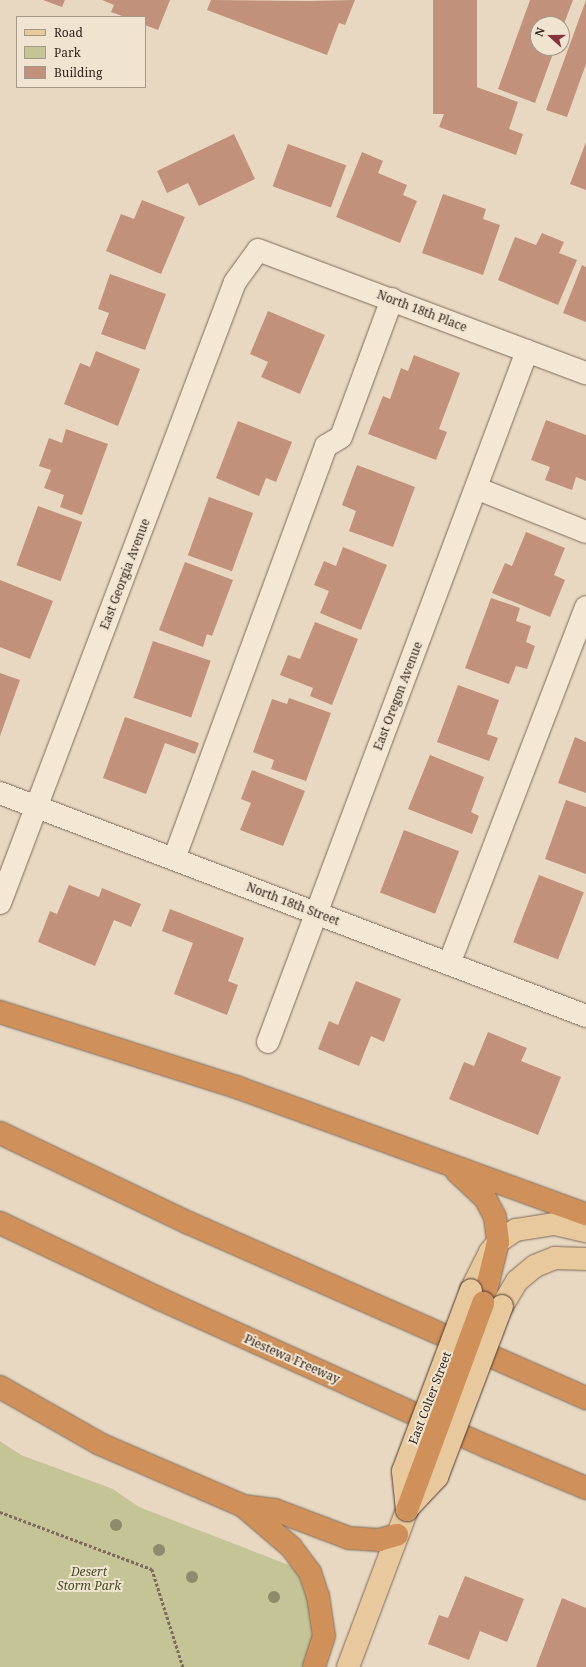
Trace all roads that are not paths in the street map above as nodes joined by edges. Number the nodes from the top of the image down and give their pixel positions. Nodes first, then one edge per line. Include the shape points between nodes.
1 (258, 250) joint
2 (392, 299) junction
3 (527, 351) junction
4 (586, 373) edge
5 (476, 488) junction
6 (586, 532) edge
7 (586, 607) edge
8 (0, 793) edge
9 (37, 807) junction
10 (174, 859) junction
11 (0, 903) edge
12 (316, 913) junction
13 (449, 964) junction
14 (0, 1012) edge
15 (586, 1015) edge
16 (268, 1042) dead end
17 (0, 1133) edge
18 (448, 1164) junction
19 (586, 1214) edge
20 (0, 1223) edge
21 (586, 1231) edge
22 (498, 1242) junction
23 (586, 1259) edge
24 (485, 1299) junction
25 (0, 1387) edge
26 (586, 1398) edge
27 (586, 1488) edge
28 (243, 1506) junction
29 (407, 1510) joint
30 (397, 1535) junction
31 (314, 1667) edge
32 (348, 1667) edge

1 - 2 street, North 18th Place
1 - 9 street, East Georgia Avenue via 235,282
2 - 3 street, North 18th Place
2 - 10 street via 341,437 326,446
3 - 4 street, North 18th Place
3 - 5 street, East Oregon Avenue
5 - 6 street
5 - 12 street, East Oregon Avenue
7 - 13 street
8 - 9 street, North 18th Street
9 - 10 street, North 18th Street
9 - 11 street, East Georgia Avenue
10 - 12 street, North 18th Street
12 - 13 street, North 18th Street
12 - 16 street, East Oregon Avenue
13 - 15 street, North 18th Street
14 - 18 highway via 239,1088
17 - 26 highway via 196,1226
18 - 19 highway
18 - 22 highway via 485,1198 495,1217
20 - 27 highway, Piestewa Freeway via 488,1447
21 - 22 main road via 555,1224 535,1225 516,1230
22 - 24 highway
23 - 24 main road via 555,1258 535,1266 517,1281
24 - 29 highway, bridge
25 - 28 highway via 119,1454
28 - 30 highway via 275,1510 349,1538 379,1540
28 - 31 highway via 291,1547 310,1572 318,1596 324,1636
29 - 30 main road
30 - 32 main road

